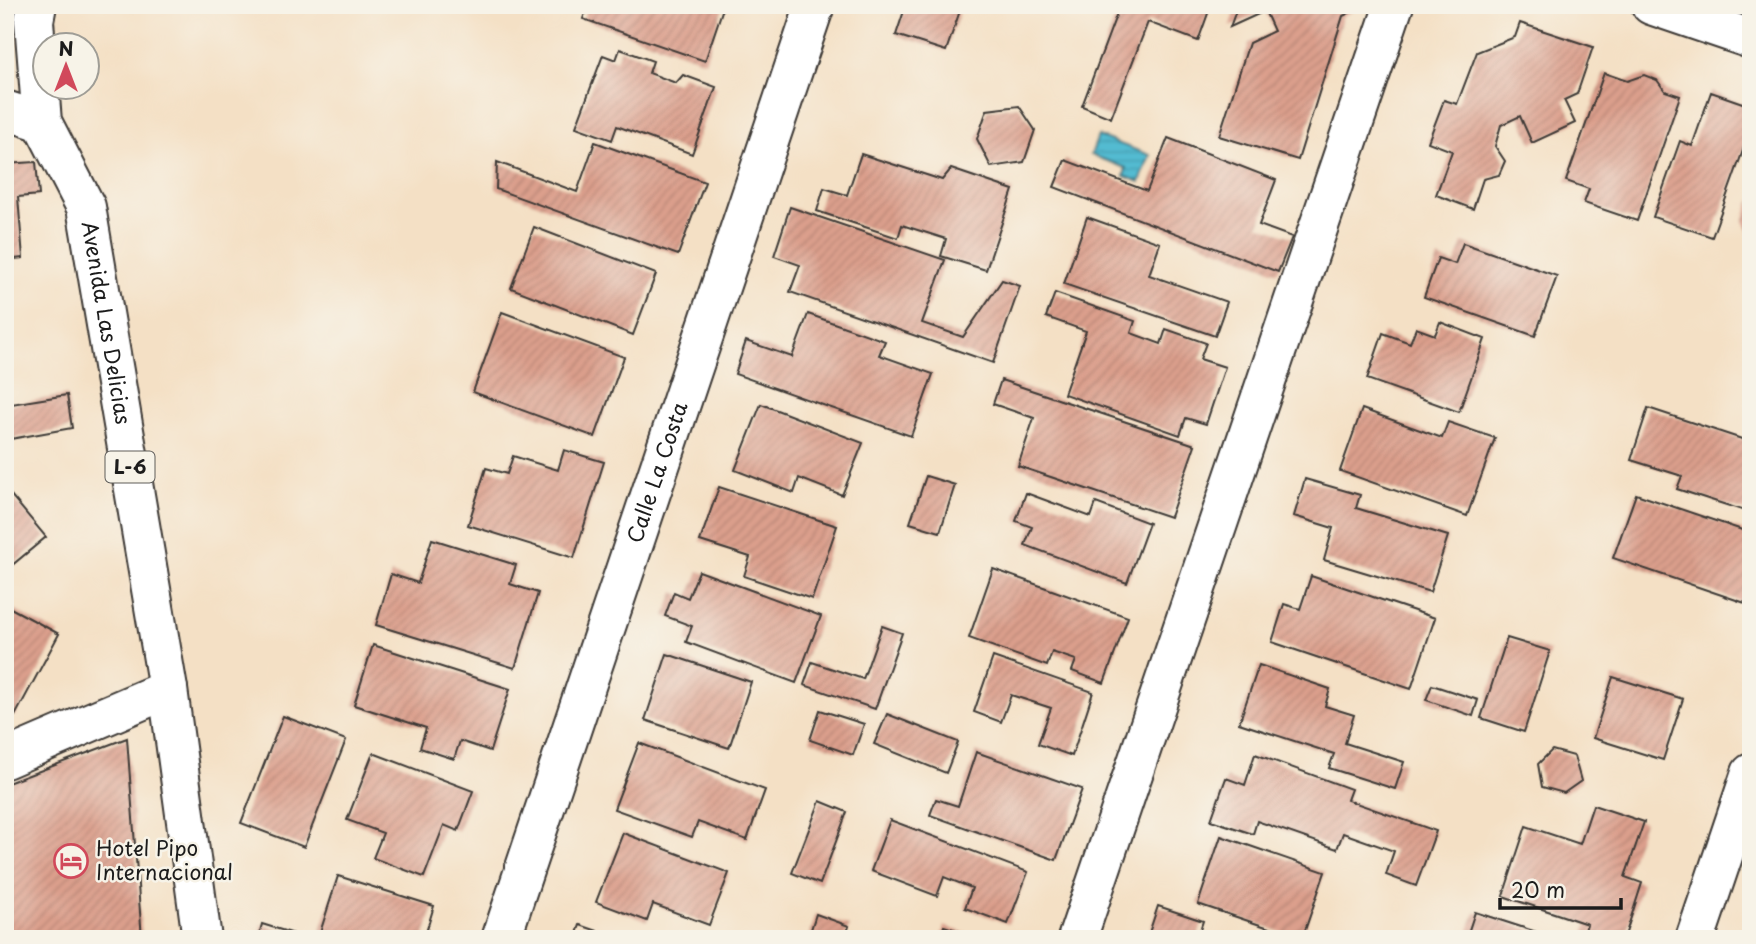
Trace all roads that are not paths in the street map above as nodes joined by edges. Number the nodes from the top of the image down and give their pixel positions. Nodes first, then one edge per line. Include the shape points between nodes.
1 (37, 5) edge
2 (815, 5) edge
3 (1394, 5) edge
4 (1651, 5) edge
5 (1751, 40) edge
6 (5, 110) edge
7 (43, 122) junction
8 (168, 689) junction
9 (5, 759) edge
10 (1751, 773) edge
11 (202, 939) edge
12 (500, 939) edge
13 (1077, 939) edge
14 (1695, 939) edge

1 - 7 street, Avenida Las Delicias / L-6 via 34,20
2 - 12 street, Calle La Costa
3 - 13 street
4 - 5 street
6 - 7 street
7 - 8 street, Avenida Las Delicias / L-6 via 86,207
8 - 9 street
8 - 11 street, Avenida Las Delicias / L-6
10 - 14 street

